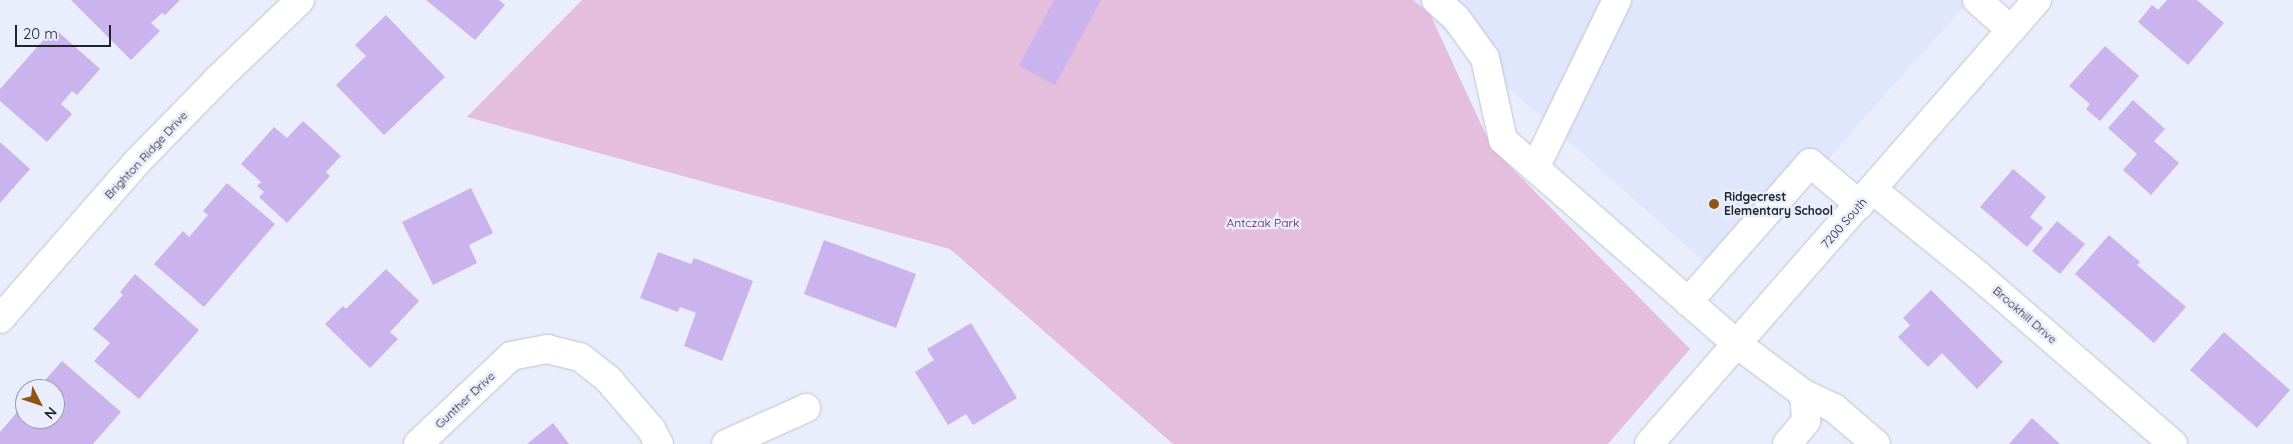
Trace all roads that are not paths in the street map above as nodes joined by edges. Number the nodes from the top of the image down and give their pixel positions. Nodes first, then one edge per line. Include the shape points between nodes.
1 (300, 0) edge
2 (1436, 0) edge
3 (1617, 0) edge
4 (1977, 0) edge
5 (2037, 0) edge
6 (2011, 30) junction
7 (1535, 168) junction
8 (1866, 198) junction
9 (1688, 302) junction
10 (0, 319) edge
11 (1737, 344) junction
12 (1804, 394) junction
13 (806, 408) dead end
14 (418, 444) edge
15 (659, 444) edge
16 (726, 444) edge
17 (1649, 444) edge
18 (1787, 444) edge
19 (1876, 444) edge
20 (2173, 444) edge

1 - 10 street, Brighton Ridge Drive via 137,162
2 - 7 street via 1456,18 1485,58 1502,140
3 - 7 street
4 - 6 street
5 - 6 street, 7200 South
6 - 8 street, 7200 South
7 - 9 street
8 - 9 street, Brookhill Drive via 1810,163
8 - 11 street, 7200 South
8 - 20 street, Brookhill Drive via 1978,275
9 - 11 street
11 - 12 street
11 - 17 street, 7200 South
12 - 18 street via 1806,421
12 - 19 street via 1834,408
13 - 16 street
14 - 15 street, Gunther Drive via 511,356 547,348 580,358 608,379 651,429

